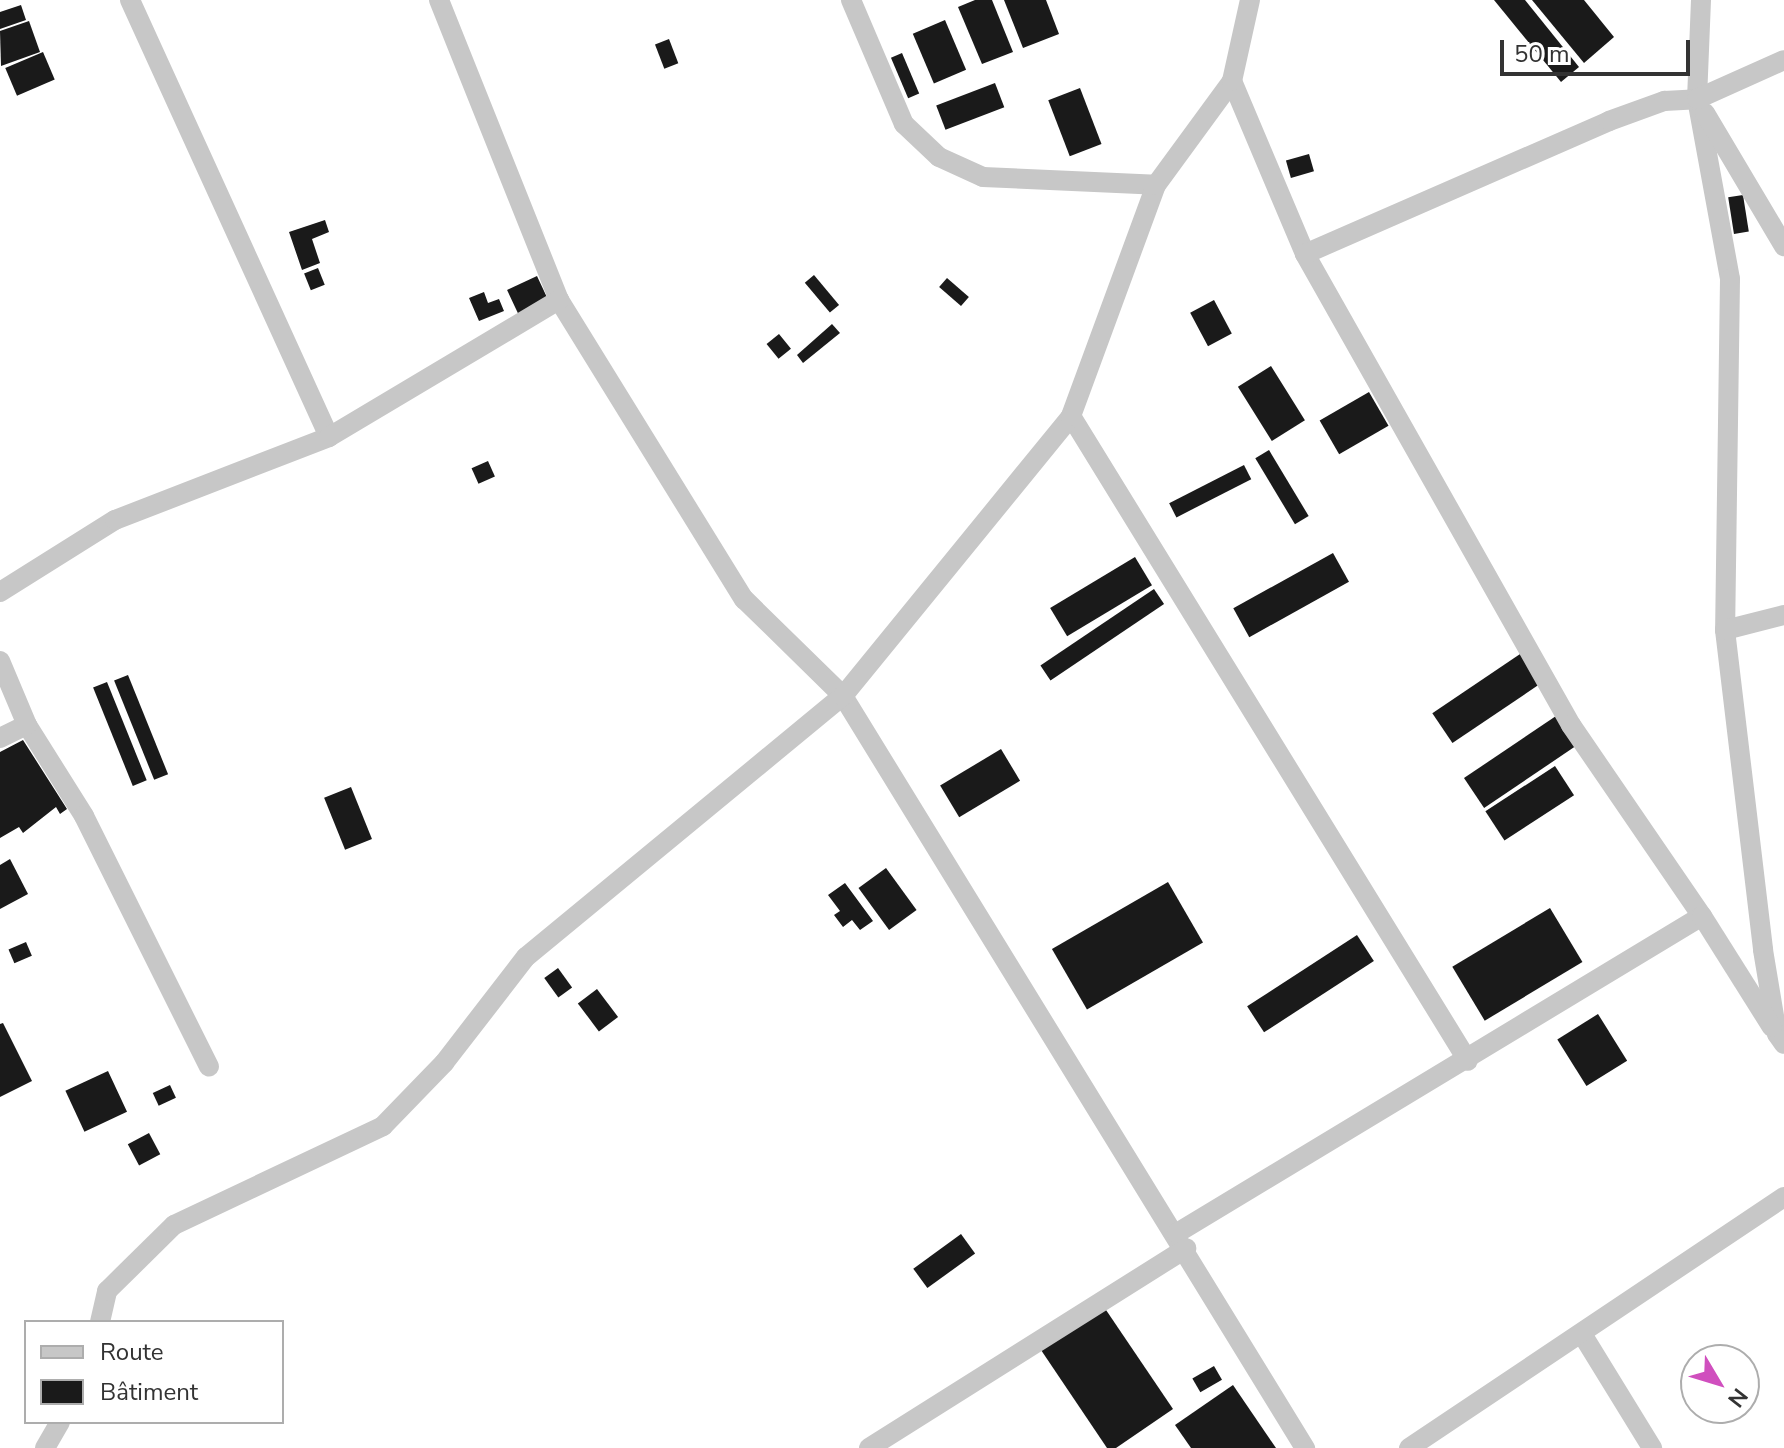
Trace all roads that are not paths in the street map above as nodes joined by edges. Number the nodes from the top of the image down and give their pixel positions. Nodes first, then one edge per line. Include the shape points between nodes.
1 (130, 0) edge
2 (439, 0) edge
3 (851, 0) edge
4 (1250, 0) edge
5 (1701, 0) edge
6 (1784, 60) edge
7 (1232, 81) junction
8 (1697, 99) junction
9 (1156, 185) junction
10 (1784, 246) edge
11 (1305, 254) junction
12 (559, 300) junction
13 (1071, 416) junction
14 (329, 437) junction
15 (0, 592) edge
16 (1784, 615) edge
17 (1725, 630) junction
18 (0, 661) edge
19 (843, 696) junction
20 (27, 725) junction
21 (0, 738) edge
22 (1702, 916) junction
23 (1780, 1039) edge
24 (1468, 1061) junction
25 (209, 1067) dead end
26 (1784, 1197) edge
27 (1182, 1240) junction
28 (100, 1320) edge
29 (1582, 1334) junction
30 (59, 1424) edge
31 (45, 1448) edge
32 (869, 1448) edge
33 (1305, 1448) edge
34 (1409, 1448) edge
35 (1652, 1448) edge

1 - 14 street
2 - 12 street
3 - 9 street via 904,124 939,157 983,177
4 - 7 street
5 - 8 street
6 - 8 street
7 - 9 street
7 - 11 street
8 - 10 street
8 - 11 street via 1664,101 1609,121
8 - 17 street via 1730,279
9 - 13 street
11 - 22 street via 1571,725
12 - 14 street
12 - 19 street via 744,599
13 - 19 street
13 - 24 street
14 - 15 street via 115,520
16 - 17 street
17 - 23 street
18 - 20 street
19 - 27 street
19 - 28 street via 526,957 444,1063 383,1126 174,1225 107,1291
20 - 21 street
20 - 25 street via 84,816
22 - 23 street
22 - 24 street
24 - 27 street
26 - 29 street
27 - 32 street
27 - 33 street
29 - 34 street
29 - 35 street
30 - 31 street

